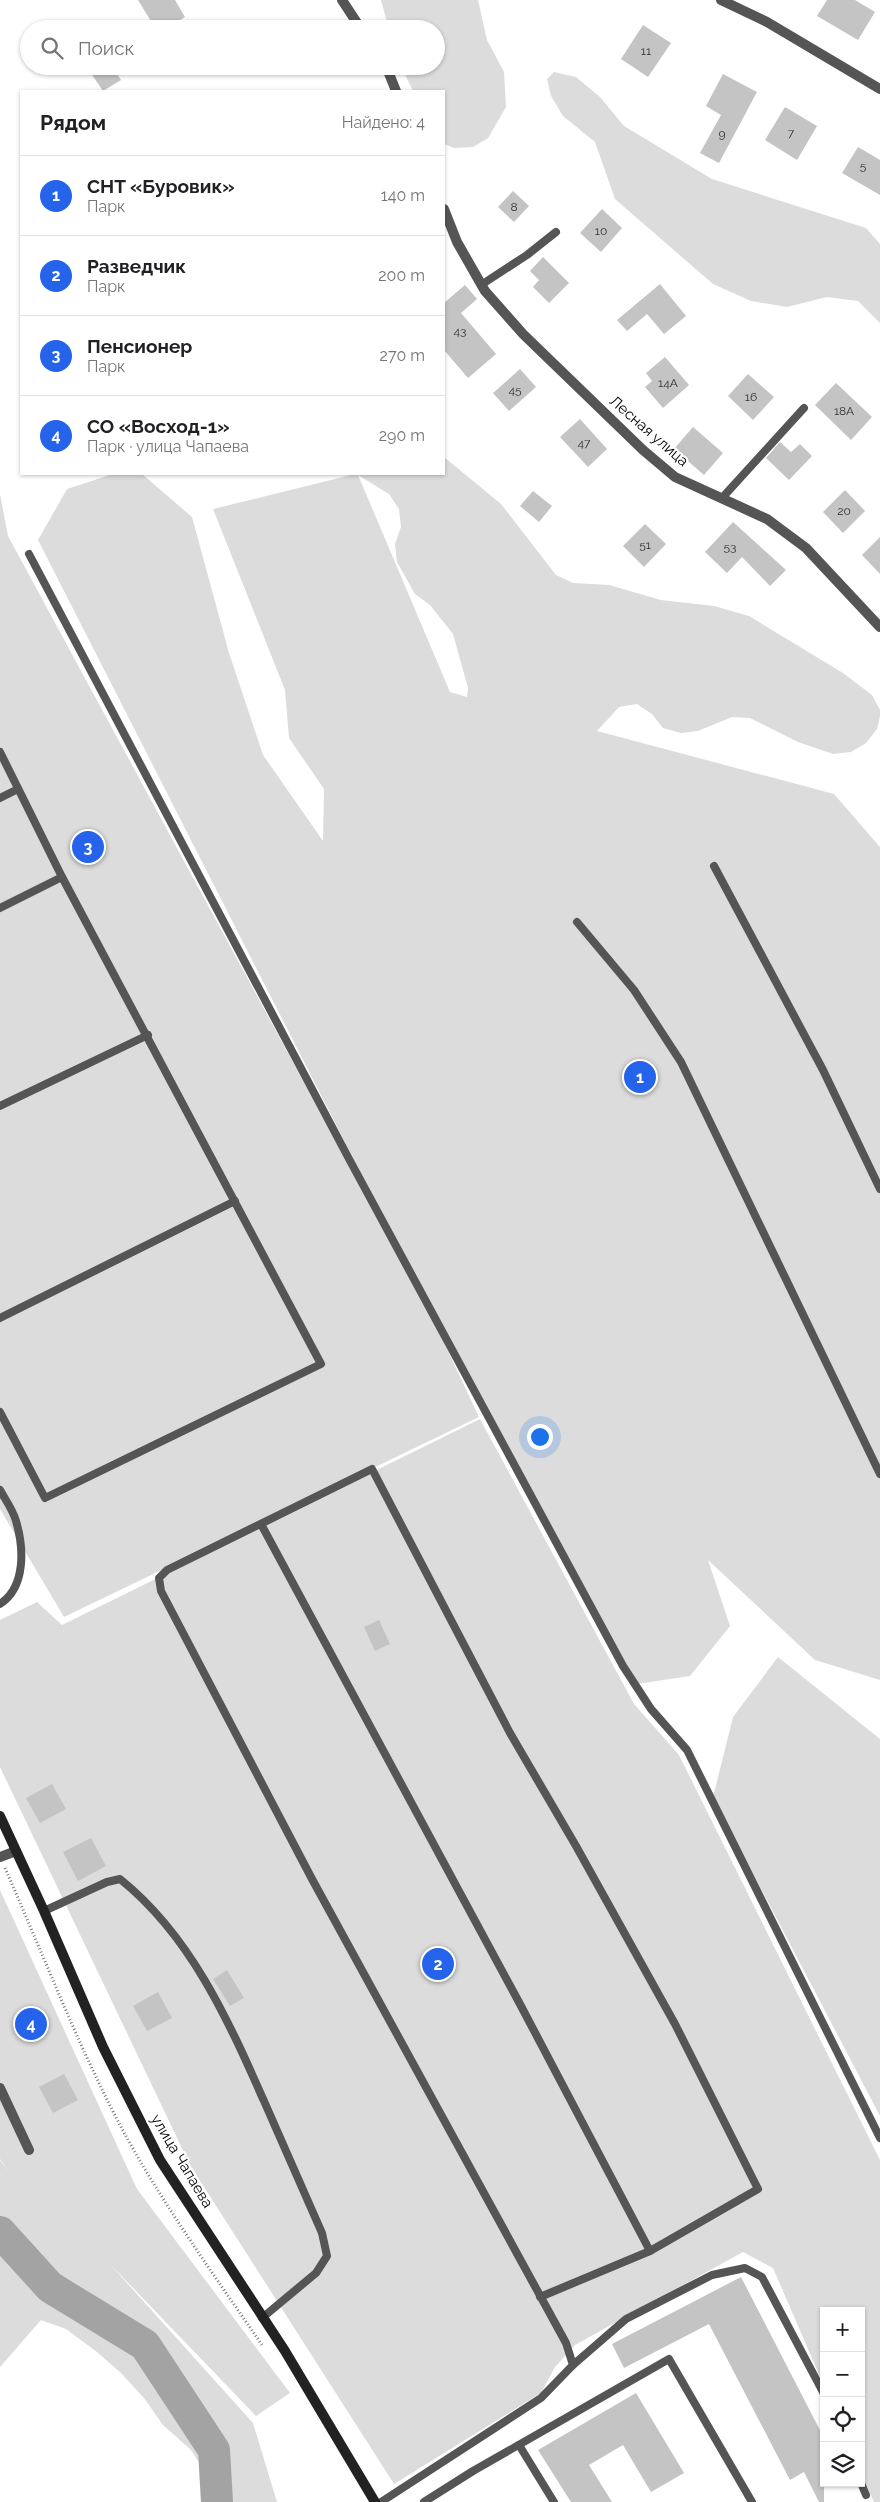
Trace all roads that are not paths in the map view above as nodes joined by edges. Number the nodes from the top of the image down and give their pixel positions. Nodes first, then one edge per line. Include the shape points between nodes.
1 (342, 0) edge
2 (721, 0) edge
3 (355, 20) edge
4 (390, 75) edge
5 (880, 89) edge
6 (396, 90) edge
7 (445, 212) edge
8 (556, 232) dead end
9 (481, 285) junction
10 (804, 408) dead end
11 (722, 498) junction
12 (29, 554) dead end
13 (880, 627) edge
14 (0, 752) edge
15 (18, 789) junction
16 (0, 798) edge
17 (714, 866) dead end
18 (62, 877) junction
19 (0, 908) edge
20 (577, 922) dead end
21 (148, 1035) junction
22 (0, 1106) edge
23 (880, 1189) edge
24 (235, 1201) junction
25 (0, 1318) edge
26 (0, 1412) edge
27 (880, 1474) edge
28 (0, 1490) edge
29 (261, 1524) junction
30 (0, 1604) edge
31 (0, 1816) edge
32 (16, 1851) junction
33 (0, 1856) edge
34 (44, 1911) junction
35 (0, 2088) edge
36 (880, 2138) edge
37 (29, 2150) dead end
38 (650, 2251) junction
39 (540, 2297) junction
40 (262, 2318) junction
41 (572, 2365) junction
42 (820, 2386) edge
43 (519, 2445) junction
44 (863, 2487) edge
45 (866, 2494) dead end
46 (375, 2502) edge
47 (381, 2502) edge
48 (424, 2502) edge
49 (554, 2502) edge
50 (752, 2502) edge

1 - 3 street
2 - 5 street via 767,22
4 - 6 street
7 - 9 street, Лесная улица via 457,242
8 - 9 lane
9 - 11 street, Лесная улица via 523,334 643,450 675,477
10 - 11 lane
11 - 13 street, Лесная улица via 767,519 806,548
12 - 36 lane via 348,1157 623,1666 651,1709 687,1750
14 - 15 lane
15 - 16 lane
15 - 18 lane
17 - 23 lane via 823,1070
18 - 19 lane
18 - 21 lane
20 - 27 lane via 634,990 681,1062
21 - 22 lane
21 - 24 lane
24 - 25 lane
24 - 26 lane via 321,1364 46,1498
28 - 30 lane via 16,1520 21,1576 8,1599
29 - 38 lane via 522,2006
29 - 38 lane via 372,1469 510,1733 675,2024 758,2189
29 - 39 lane via 167,1570 159,1578 161,1592 317,1888
31 - 32 street, улица Чапаева
32 - 33 street
32 - 34 street, улица Чапаева
34 - 40 street, улица Чапаева via 103,2047 160,2160
34 - 40 lane via 120,1879 139,1894 181,1943 234,2032 318,2225 327,2256 316,2273
35 - 37 street
38 - 39 lane
39 - 41 lane via 566,2343
40 - 46 street, улица Чапаева
41 - 42 lane via 626,2318 712,2275 745,2268 762,2277
41 - 47 lane via 541,2398
43 - 48 lane
43 - 49 lane
43 - 50 lane via 669,2359
44 - 45 lane

